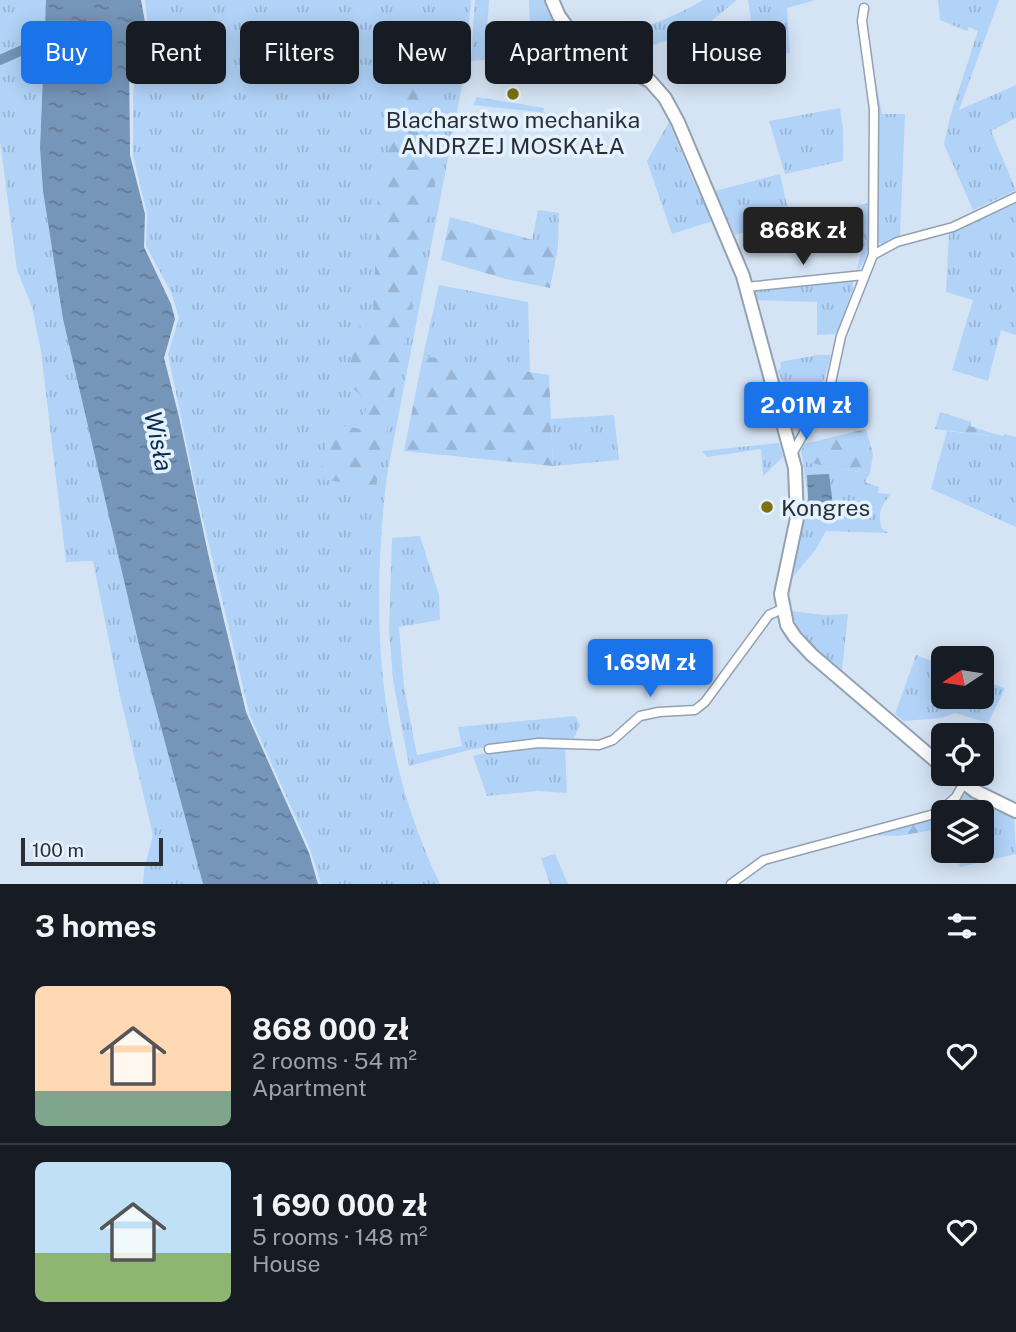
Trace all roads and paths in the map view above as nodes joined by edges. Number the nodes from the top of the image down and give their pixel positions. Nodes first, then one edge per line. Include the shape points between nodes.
1 (552, 0) edge
2 (864, 8) dead end
3 (1016, 197) edge
4 (873, 255) junction
5 (864, 275) junction
6 (746, 287) junction
7 (792, 454) junction
8 (782, 609) junction
9 (489, 749) dead end
10 (931, 756) edge
11 (962, 786) edge
12 (970, 786) edge
13 (1016, 811) edge
14 (731, 884) edge

1 - 6 street via 566,27 583,45 650,80 665,98
2 - 4 street via 874,109
3 - 4 street via 953,227
4 - 5 street
5 - 6 street
5 - 7 street via 841,336 830,387
6 - 7 street
7 - 8 street via 798,504 782,581
8 - 9 street via 769,615 697,709 640,716 613,740 599,745 538,743
8 - 10 street via 790,630 812,656
11 - 14 street via 938,813 764,860
12 - 13 street

